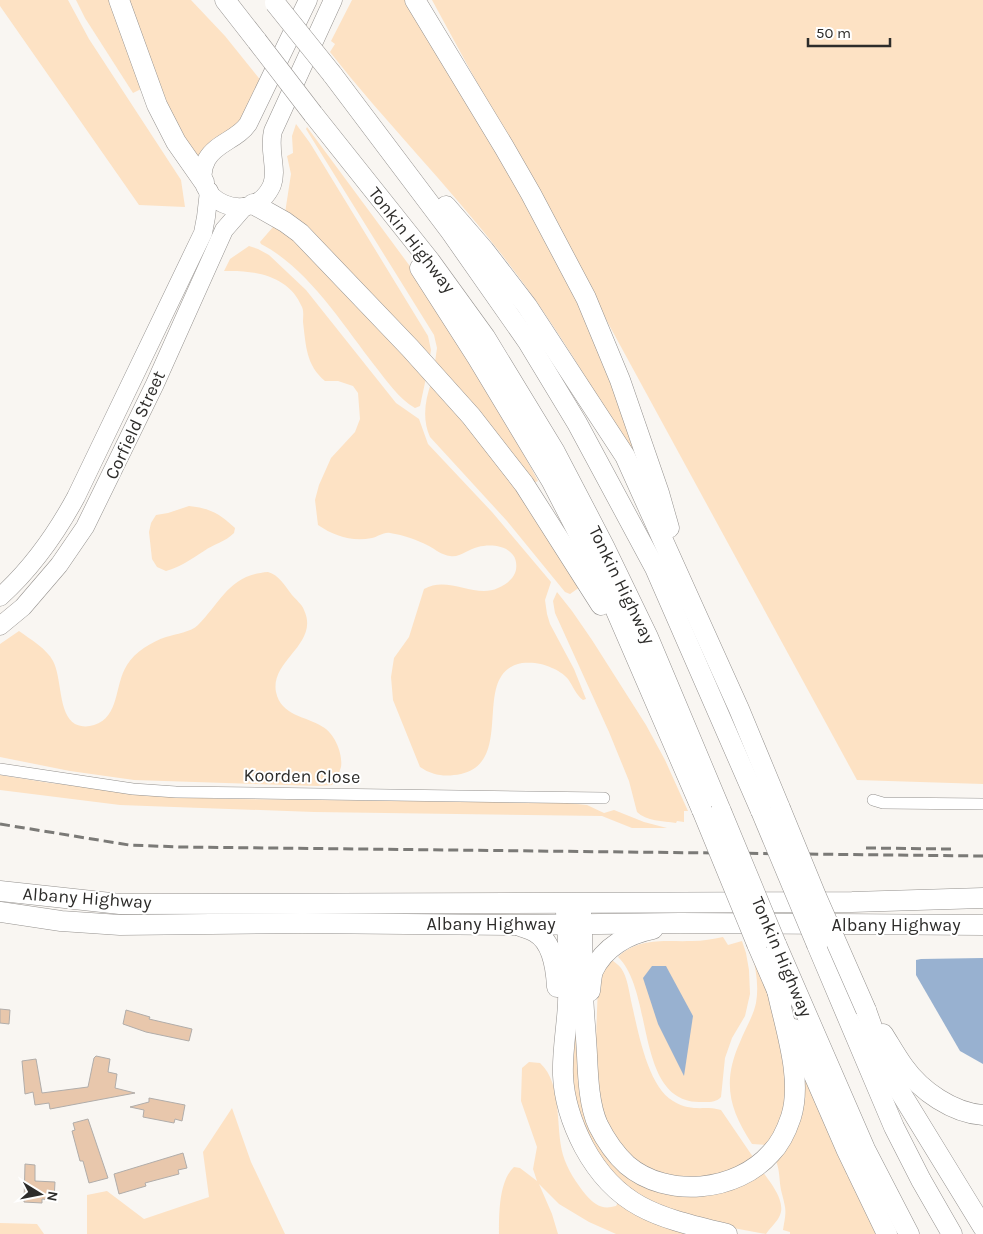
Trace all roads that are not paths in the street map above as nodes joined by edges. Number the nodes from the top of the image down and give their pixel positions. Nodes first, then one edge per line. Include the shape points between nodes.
1 (119, 0) edge
2 (225, 0) edge
3 (308, 0) edge
4 (333, 0) edge
5 (415, 0) edge
6 (273, 2) edge
7 (348, 97) junction
8 (358, 169) junction
9 (206, 187) junction
10 (248, 206) junction
11 (688, 595) junction
12 (0, 597) edge
13 (0, 626) edge
14 (660, 712) junction
15 (0, 769) edge
16 (604, 798) dead end
17 (873, 800) dead end
18 (983, 804) edge
19 (771, 810) junction
20 (712, 811) junction
21 (0, 891) edge
22 (983, 898) edge
23 (573, 903) junction
24 (0, 912) edge
25 (680, 923) junction
26 (519, 925) junction
27 (575, 925) junction
28 (983, 925) edge
29 (767, 944) junction
30 (777, 990) junction
31 (866, 1010) junction
32 (585, 1018) junction
33 (563, 1056) junction
34 (983, 1115) edge
35 (983, 1227) edge
36 (727, 1234) edge
37 (887, 1234) edge
38 (909, 1234) edge
39 (952, 1234) edge

1 - 9 highway via 157,105 176,142
2 - 8 highway, Tonkin Highway, bridge
3 - 9 main road, Corfield Street via 244,130 208,158 203,174
4 - 10 main road, Corfield Street via 273,132 273,182 262,199
5 - 11 highway via 504,146 586,298 620,380 656,484
6 - 7 highway, Tonkin Highway, bridge
7 - 11 highway via 484,250 527,306 625,456
7 - 19 highway, Tonkin Highway via 451,232 528,342 577,423 655,568
8 - 14 highway via 551,480 604,583
8 - 20 highway, Tonkin Highway via 430,260 485,337 555,452 648,637
9 - 10 main road via 215,199 224,204
9 - 12 main road, Corfield Street via 206,217 202,233 76,497 31,565
10 - 13 main road, Corfield Street via 224,230 155,384 85,527 23,607
10 - 14 highway via 285,222 300,233 471,416 524,484 594,593
11 - 19 highway via 739,709
14 - 20 highway
15 - 16 street, Koorden Close via 133,789 176,792
17 - 18 street via 883,803
19 - 31 highway, bridge via 816,896
19 - 39 highway, Tonkin Highway, bridge via 817,945 894,1127
20 - 29 highway, Tonkin Highway, bridge
21 - 23 highway, Albany Highway via 120,904
22 - 23 highway, Albany Highway
23 - 27 highway
24 - 26 highway, Albany Highway via 53,921 120,925
25 - 27 highway, Albany Highway
25 - 28 highway, Albany Highway
25 - 32 highway via 631,936 607,951 593,972
26 - 27 highway, Albany Highway
26 - 33 highway via 543,938 556,967
27 - 32 highway
27 - 33 highway
29 - 30 highway
29 - 38 highway, Tonkin Highway
30 - 32 highway via 795,1085 791,1117 771,1153 747,1173 692,1188 663,1183 644,1175 627,1165 608,1144 597,1124 589,1087
30 - 37 highway
31 - 34 highway via 905,1068 923,1086 961,1110
31 - 35 highway via 888,1072
33 - 36 highway via 567,1102 575,1130 594,1165 608,1182 630,1200 654,1213

